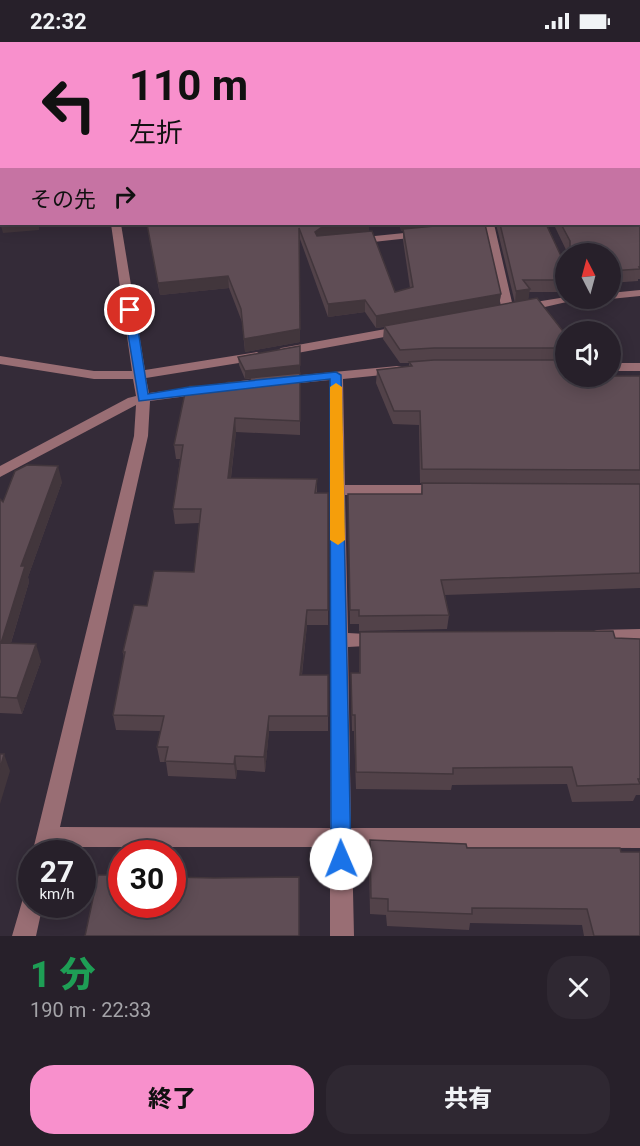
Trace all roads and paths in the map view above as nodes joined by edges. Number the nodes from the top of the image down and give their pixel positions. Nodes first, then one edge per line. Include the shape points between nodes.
1 (116, 225) edge
2 (485, 226) edge
3 (433, 233) edge
4 (344, 242) edge
5 (640, 293) edge
6 (621, 295) edge
7 (555, 302) edge
8 (414, 328) edge
9 (0, 360) edge
10 (621, 367) edge
11 (640, 367) edge
12 (411, 369) edge
13 (140, 375) junction
14 (336, 375) junction
15 (143, 399) junction
16 (0, 472) edge
17 (337, 490) junction
18 (454, 490) edge
19 (640, 636) edge
20 (582, 637) edge
21 (397, 639) edge
22 (339, 640) junction
23 (640, 838) edge
24 (341, 839) junction
25 (46, 840) edge
26 (96, 844) edge
27 (28, 918) edge
28 (24, 936) edge
29 (342, 936) edge

1 - 13 street
2 - 7 street via 502,312
3 - 4 street
5 - 6 street
8 - 13 street
9 - 13 street via 94,375
10 - 11 street
12 - 14 street
13 - 15 street
14 - 15 street
14 - 17 street
15 - 16 street
15 - 25 street via 141,436
17 - 18 street
17 - 22 street
19 - 20 street
21 - 22 street
22 - 24 street
23 - 24 street
24 - 26 street
24 - 29 street
27 - 28 street

